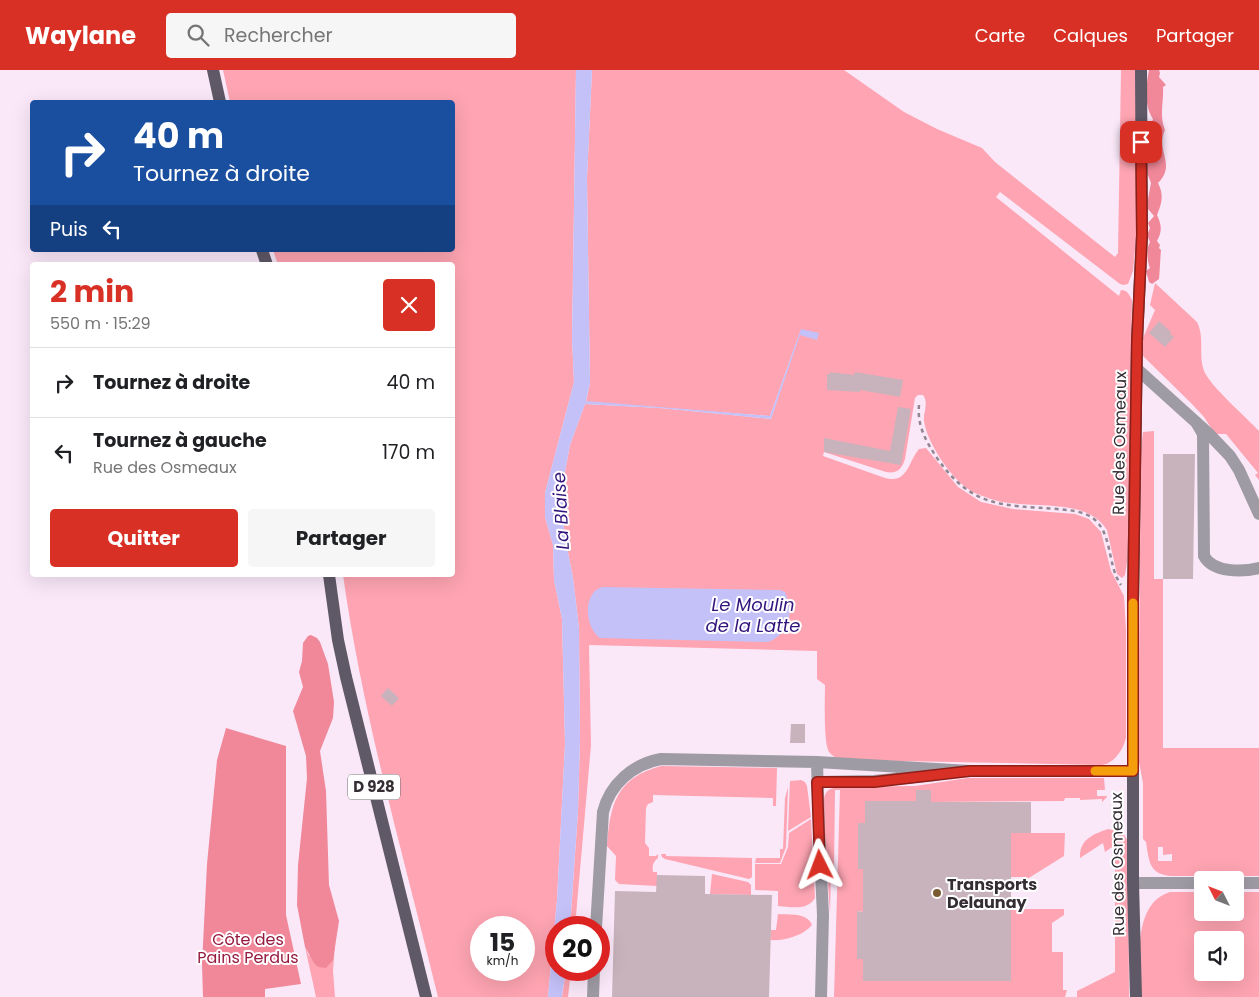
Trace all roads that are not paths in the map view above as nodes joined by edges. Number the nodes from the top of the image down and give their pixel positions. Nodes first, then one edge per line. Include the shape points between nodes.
1 (213, 70) edge
2 (1142, 70) edge
3 (220, 100) edge
4 (1137, 369) junction
5 (1196, 422) junction
6 (1259, 514) edge
7 (1259, 568) edge
8 (328, 577) edge
9 (817, 762) junction
10 (970, 771) junction
11 (1133, 771) junction
12 (817, 782) junction
13 (1259, 882) edge
14 (1133, 883) junction
15 (1194, 883) edge
16 (1244, 883) edge
17 (597, 916) edge
18 (594, 981) edge
19 (426, 997) edge
20 (593, 997) edge
21 (821, 997) edge
22 (1136, 997) edge

1 - 3 main road
2 - 4 main road, Rue des Osmeaux via 1142,235
4 - 5 lane
4 - 11 main road, Rue des Osmeaux
5 - 6 lane via 1235,463
5 - 7 lane via 1202,434 1204,556 1218,568
8 - 19 main road, D 928 via 346,677
9 - 10 lane
9 - 12 lane
9 - 17 lane via 661,758 629,773 615,786 603,812
10 - 11 lane
10 - 12 lane via 874,782
11 - 14 main road, Rue des Osmeaux
12 - 21 lane via 823,915
13 - 16 lane
14 - 15 lane
14 - 22 main road, Rue des Osmeaux
18 - 20 lane

